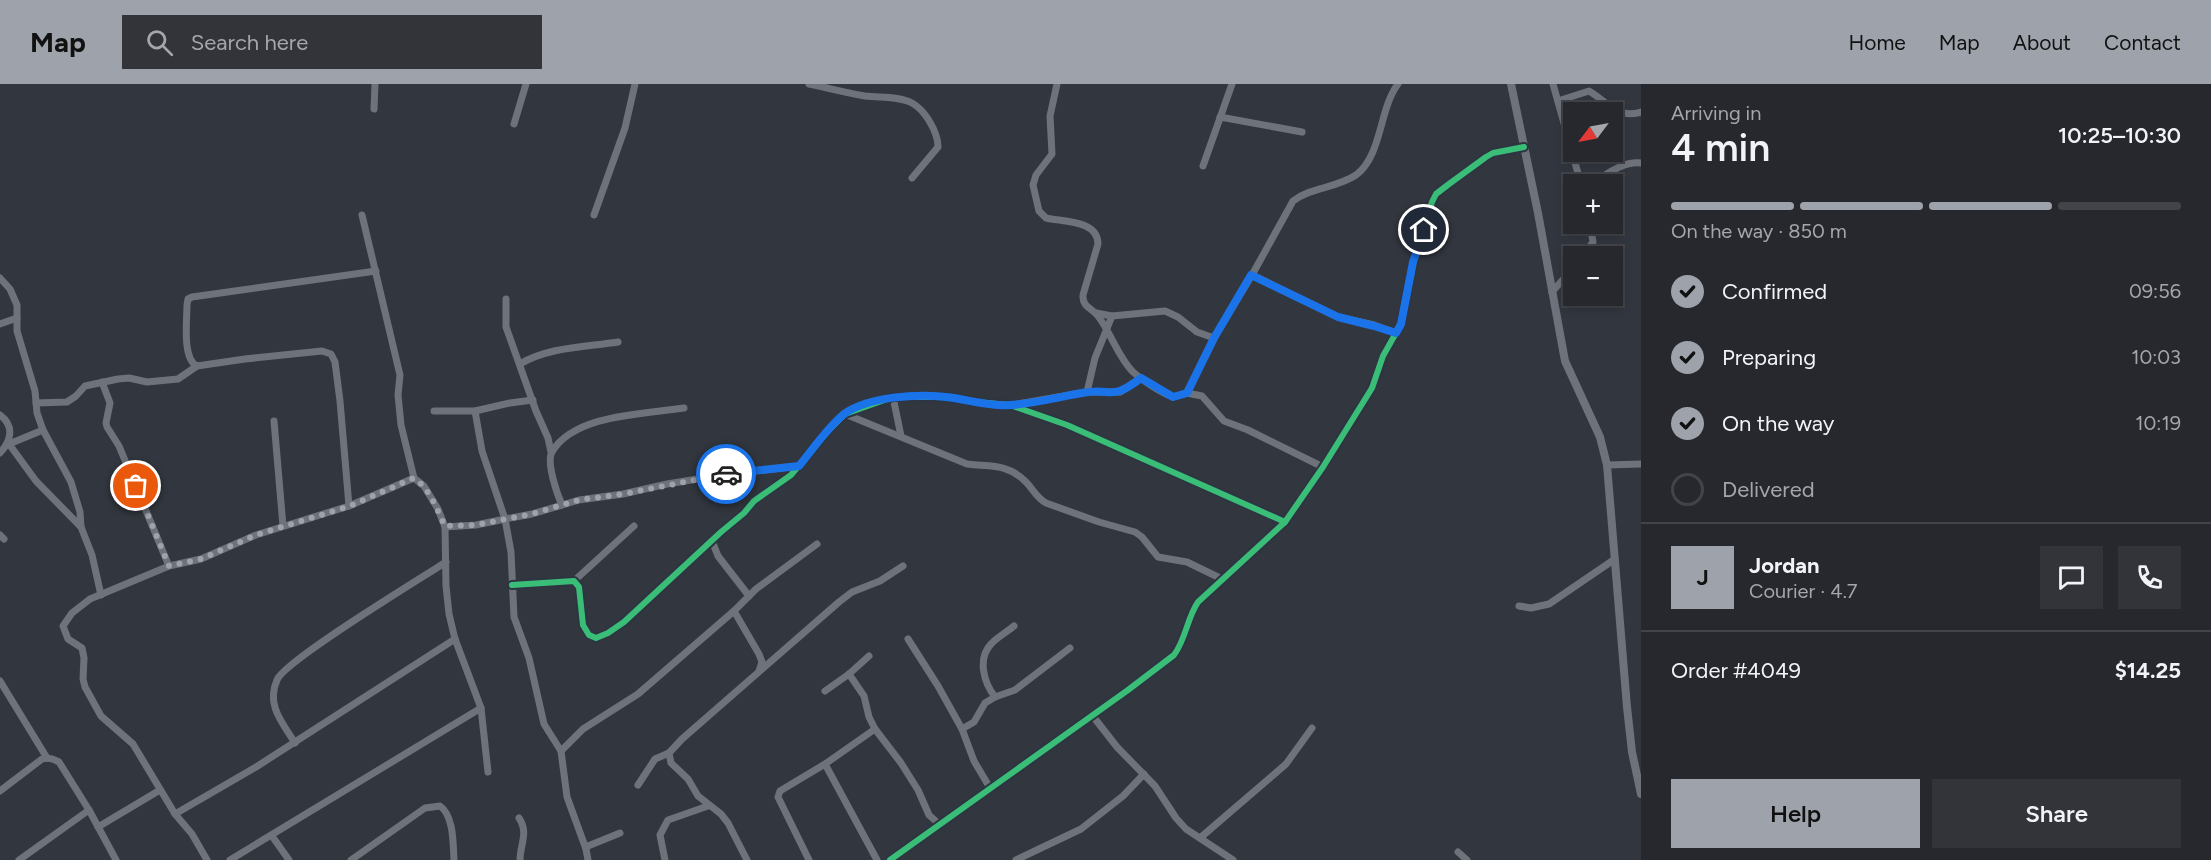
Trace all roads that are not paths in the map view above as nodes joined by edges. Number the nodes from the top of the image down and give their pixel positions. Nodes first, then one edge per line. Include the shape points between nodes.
1 (375, 84) edge
2 (526, 84) edge
3 (634, 84) edge
4 (809, 84) edge
5 (1057, 84) edge
6 (1232, 84) edge
7 (1398, 84) edge
8 (1511, 84) edge
9 (1552, 84) edge
10 (1582, 88) edge
11 (1558, 101) junction
12 (374, 109) dead end
13 (1641, 112) edge
14 (1220, 117) junction
15 (514, 124) dead end
16 (1302, 132) dead end
17 (1524, 147) junction
18 (1641, 163) edge
19 (1203, 165) dead end
20 (1578, 174) edge
21 (1606, 174) edge
22 (912, 178) dead end
23 (594, 215) dead end
24 (362, 216) dead end
25 (376, 271) junction
26 (1251, 275) junction
27 (0, 278) edge
28 (1563, 280) edge
29 (1552, 292) junction
30 (506, 299) dead end
31 (1096, 313) junction
32 (1112, 315) junction
33 (17, 318) junction
34 (0, 324) edge
35 (1108, 330) junction
36 (1396, 333) junction
37 (1214, 338) junction
38 (618, 342) dead end
39 (520, 364) junction
40 (197, 366) junction
41 (1141, 378) junction
42 (102, 382) junction
43 (1088, 392) junction
44 (1187, 393) junction
45 (893, 397) junction
46 (533, 400) junction
47 (36, 403) junction
48 (1010, 405) junction
49 (684, 408) dead end
50 (434, 411) dead end
51 (475, 411) junction
52 (845, 414) junction
53 (0, 415) edge
54 (274, 421) dead end
55 (43, 430) junction
56 (901, 436) junction
57 (9, 444) junction
58 (551, 452) junction
59 (0, 453) edge
60 (1641, 464) edge
61 (1607, 465) junction
62 (799, 466) junction
63 (1323, 467) junction
64 (414, 478) junction
65 (562, 505) junction
66 (350, 506) junction
67 (505, 519) junction
68 (1285, 522) junction
69 (283, 526) junction
70 (445, 526) junction
71 (634, 526) dead end
72 (81, 527) junction
73 (712, 541) junction
74 (817, 544) dead end
75 (1615, 559) junction
76 (446, 562) junction
77 (169, 566) junction
78 (903, 566) dead end
79 (1222, 579) junction
80 (574, 581) junction
81 (512, 585) junction
82 (101, 595) junction
83 (749, 596) junction
84 (1519, 606) dead end
85 (734, 611) junction
86 (1014, 626) dead end
87 (455, 639) junction
88 (908, 639) dead end
89 (1070, 648) dead end
90 (869, 656) dead end
91 (758, 674) junction
92 (849, 674) junction
93 (0, 681) edge
94 (825, 691) dead end
95 (995, 697) junction
96 (482, 708) junction
97 (1092, 715) junction
98 (1312, 728) dead end
99 (875, 729) junction
100 (962, 729) junction
101 (295, 742) junction
102 (561, 751) junction
103 (1637, 751) edge
104 (669, 753) junction
105 (47, 758) junction
106 (825, 764) junction
107 (488, 772) dead end
108 (1144, 774) junction
109 (638, 785) dead end
110 (990, 788) junction
111 (0, 790) edge
112 (160, 790) junction
113 (1641, 794) edge
114 (708, 806) junction
115 (89, 810) junction
116 (175, 814) junction
117 (519, 818) dead end
118 (939, 824) junction
119 (98, 827) junction
120 (620, 833) dead end
121 (272, 836) junction
122 (1200, 838) junction
123 (586, 849) junction
124 (1458, 852) dead end
125 (19, 860) edge
126 (116, 860) edge
127 (207, 860) edge
128 (230, 860) edge
129 (289, 860) edge
130 (351, 860) edge
131 (454, 860) edge
132 (520, 860) edge
133 (588, 860) edge
134 (665, 860) edge
135 (747, 860) edge
136 (809, 860) edge
137 (877, 860) edge
138 (890, 860) edge
139 (1016, 860) edge
140 (1233, 860) edge
141 (1467, 860) edge

1 - 12 street
2 - 15 street
3 - 23 street via 625,128
4 - 22 street via 901,99 920,109 935,132 938,147
5 - 31 street via 1050,116 1052,154 1033,185 1039,211 1046,219 1088,226 1098,237 1082,301
6 - 14 street
7 - 26 street via 1367,163 1357,174 1293,201
8 - 17 street
9 - 11 street
10 - 11 street
10 - 13 street via 1624,115
11 - 20 street
14 - 16 street
14 - 19 street
17 - 29 street
17 - 36 street via 1493,153 1436,195 1413,262
18 - 21 street via 1617,167
24 - 25 street
25 - 40 street via 188,299 187,350 189,359
25 - 64 street via 400,375 401,425
26 - 36 street via 1338,317
26 - 37 street
27 - 33 street via 17,305
28 - 29 street
29 - 61 street via 1566,361 1600,437
30 - 39 street via 506,327
31 - 32 street
31 - 35 street
32 - 35 street
32 - 37 street via 1165,311
33 - 34 street
33 - 47 street
35 - 41 street via 1128,366
35 - 43 street via 1095,358
36 - 63 street via 1371,388
37 - 44 street
38 - 39 street via 554,351
39 - 46 street
40 - 42 street via 178,379
40 - 66 street via 322,351 331,354
41 - 43 street via 1120,392
41 - 44 street via 1173,397
42 - 47 street via 85,387 67,402
42 - 77 street via 110,406 107,428 119,446
43 - 48 street
44 - 63 street via 1207,399 1224,421
45 - 48 street via 948,397
45 - 52 street
45 - 56 street
46 - 51 street
46 - 58 street
47 - 55 street
48 - 68 street via 1067,425
49 - 58 street via 612,418 579,428
50 - 51 street
51 - 67 street via 482,451
52 - 56 street
52 - 62 street
53 - 57 street via 9,428
54 - 69 street
55 - 57 street
55 - 72 street via 71,482
56 - 79 street via 967,464 1002,467 1025,481 1046,503 1135,532 1158,556 1187,562
57 - 59 street
57 - 72 street via 36,481
58 - 65 street via 556,491
60 - 61 street
61 - 75 street
62 - 65 street via 718,476
62 - 73 street
63 - 68 street
64 - 66 street
64 - 70 street via 424,486
65 - 67 street
66 - 69 street
67 - 70 street
67 - 81 street
68 - 79 street
69 - 77 street via 201,559
70 - 76 street
71 - 80 street
72 - 82 street
73 - 80 street via 624,622 596,638 589,636 583,625 579,587
73 - 83 street via 718,556
74 - 83 street
75 - 84 street via 1549,604
75 - 103 street
76 - 87 street via 449,614
76 - 101 street via 280,674 274,710
77 - 82 street
78 - 91 street via 852,592
79 - 97 street via 1192,611 1174,655
80 - 81 street
81 - 102 street via 514,617 529,658 544,724
82 - 112 street via 72,613 63,626 64,632 82,648 85,687 101,716 133,744
83 - 85 street
85 - 91 street via 759,654 762,662
85 - 102 street via 638,694 583,729
86 - 95 street via 990,645 983,662 984,678
87 - 96 street
87 - 101 street
88 - 100 street
89 - 95 street via 1015,690
90 - 92 street
91 - 104 street
92 - 94 street
92 - 99 street via 864,696
93 - 105 street
95 - 100 street via 985,703 974,722
96 - 107 street
96 - 121 street
97 - 108 street
97 - 110 street
98 - 122 street via 1286,764
99 - 106 street
99 - 118 street via 907,772 929,815
100 - 110 street
101 - 116 street
102 - 123 street via 567,797
103 - 113 street
104 - 109 street via 655,759
104 - 114 street via 671,763
105 - 111 street
105 - 115 street via 59,762
106 - 136 street via 780,791 778,797
106 - 137 street
108 - 122 street via 1176,818
108 - 139 street via 1081,829
110 - 118 street
112 - 116 street
112 - 119 street
114 - 134 street via 668,820 660,835
114 - 135 street via 728,823
115 - 119 street
115 - 125 street
116 - 127 street
117 - 132 street via 525,833
118 - 138 street
119 - 126 street
120 - 123 street
121 - 128 street
121 - 129 street
122 - 140 street
123 - 133 street
124 - 141 street
130 - 131 street via 425,808 440,806 449,818

